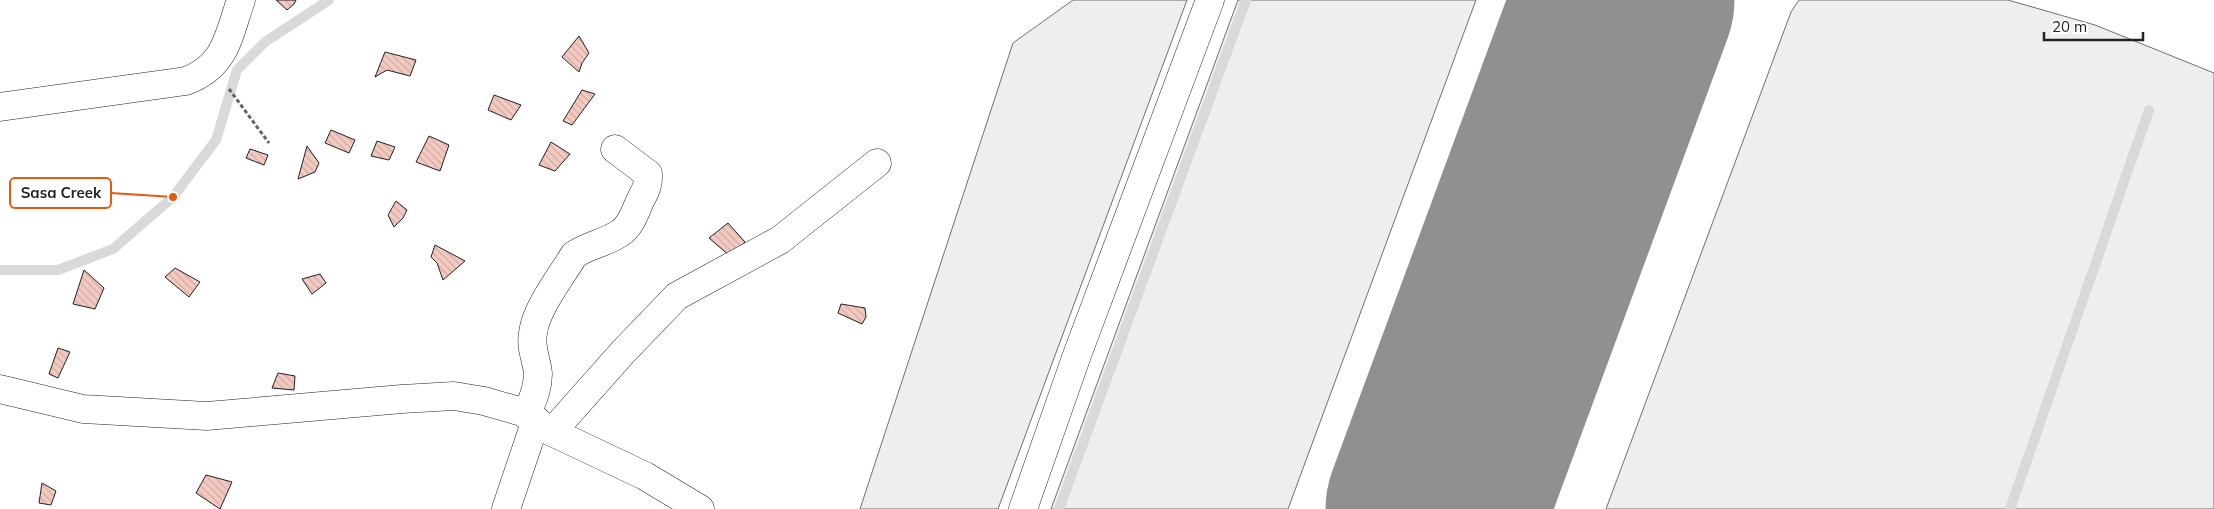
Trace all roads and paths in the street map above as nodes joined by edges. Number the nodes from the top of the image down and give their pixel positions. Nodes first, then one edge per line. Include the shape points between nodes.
1 (241, 0) edge
2 (1210, 0) edge
3 (227, 86) dead end
4 (0, 107) edge
5 (269, 143) dead end
6 (615, 149) dead end
7 (876, 163) dead end
8 (0, 389) edge
9 (538, 422) junction
10 (506, 509) edge
11 (700, 509) edge
12 (1023, 509) edge

1 - 4 street via 223,52 200,76 186,81
2 - 12 street
3 - 5 path
6 - 9 street via 648,174 649,182 622,232 574,255 540,312 533,332 532,349 538,373
7 - 9 street via 780,240 677,296 623,352
8 - 9 street via 83,409 207,416 454,396 484,401
9 - 10 street
9 - 11 street via 645,476

